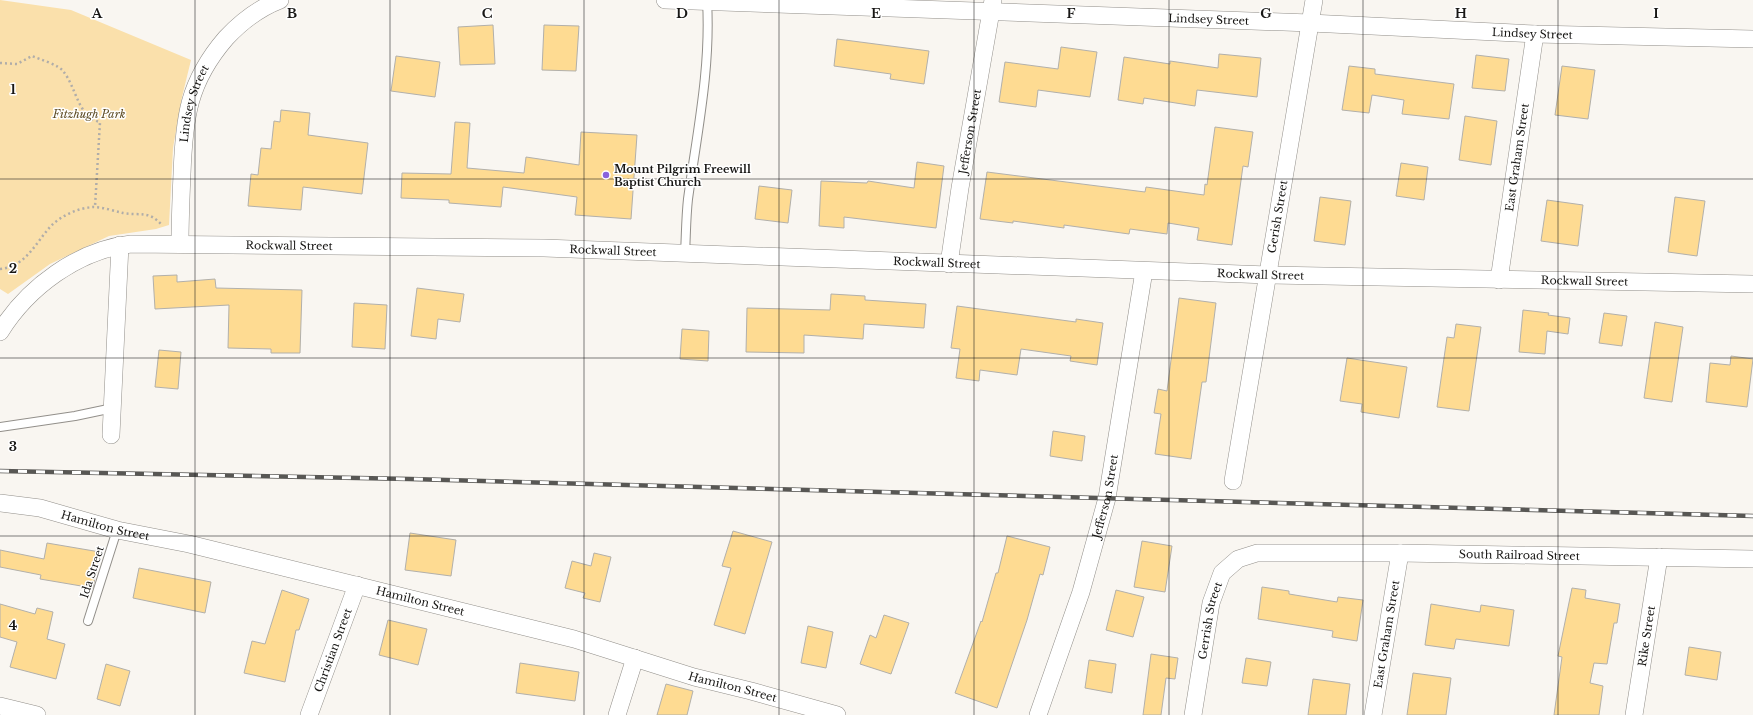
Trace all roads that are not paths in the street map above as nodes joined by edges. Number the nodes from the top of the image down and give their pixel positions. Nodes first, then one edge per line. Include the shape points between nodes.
1 (280, 0) edge
2 (665, 0) edge
3 (1314, 0) edge
4 (707, 2) junction
5 (992, 6) edge
6 (1310, 23) junction
7 (1535, 34) junction
8 (1753, 39) edge
9 (180, 244) junction
10 (120, 245) junction
11 (685, 254) junction
12 (949, 264) junction
13 (1144, 270) junction
14 (1268, 275) junction
15 (1500, 280) junction
16 (1753, 284) edge
17 (3, 322) edge
18 (112, 408) junction
19 (0, 427) edge
20 (111, 436) dead end
21 (1233, 481) dead end
22 (0, 503) edge
23 (117, 530) junction
24 (1286, 552) joint
25 (1400, 553) junction
26 (1659, 557) junction
27 (1753, 559) edge
28 (357, 585) junction
29 (88, 621) dead end
30 (635, 658) junction
31 (0, 706) edge
32 (832, 714) edge
33 (37, 715) edge
34 (309, 715) edge
35 (617, 715) edge
36 (1038, 715) edge
37 (1193, 715) edge
38 (1373, 715) edge
39 (1634, 715) edge

1 - 9 street, Lindsey Street via 252,15 231,34 213,54 194,90 186,114 184,132
2 - 4 street, Lindsey Street
3 - 6 street, Gerish Street
4 - 5 street, Lindsey Street
4 - 11 lane via 702,104 688,200
5 - 6 street, Lindsey Street
5 - 12 street, Jefferson Street
6 - 7 street, Lindsey Street
6 - 14 street, Gerish Street
7 - 8 street, Lindsey Street
7 - 15 street, East Graham Street
9 - 10 street, Rockwall Street
9 - 11 street, Rockwall Street via 544,248
10 - 17 street, Rockwall Street via 88,256 48,279
10 - 18 street
11 - 12 street, Rockwall Street
12 - 13 street, Rockwall Street
13 - 14 street, Rockwall Street
13 - 36 street, Jefferson Street via 1107,498 1081,592
14 - 15 street, Rockwall Street
14 - 21 street, Gerish Street
15 - 16 street, Rockwall Street
18 - 19 lane
18 - 20 street
22 - 23 street, Hamilton Street via 40,508
23 - 28 street, Hamilton Street via 189,544
23 - 29 lane, Ida Street
24 - 25 street, South Railroad Street
24 - 37 street, Gerrish Street via 1257,553 1238,559 1222,573 1211,603
25 - 26 street, South Railroad Street
25 - 38 street, East Graham Street
26 - 27 street, South Railroad Street
26 - 39 street, Rike Street
28 - 30 street, Hamilton Street via 574,639
28 - 34 street, Christian Street
30 - 32 street, Hamilton Street via 694,677
30 - 35 street
31 - 33 street

